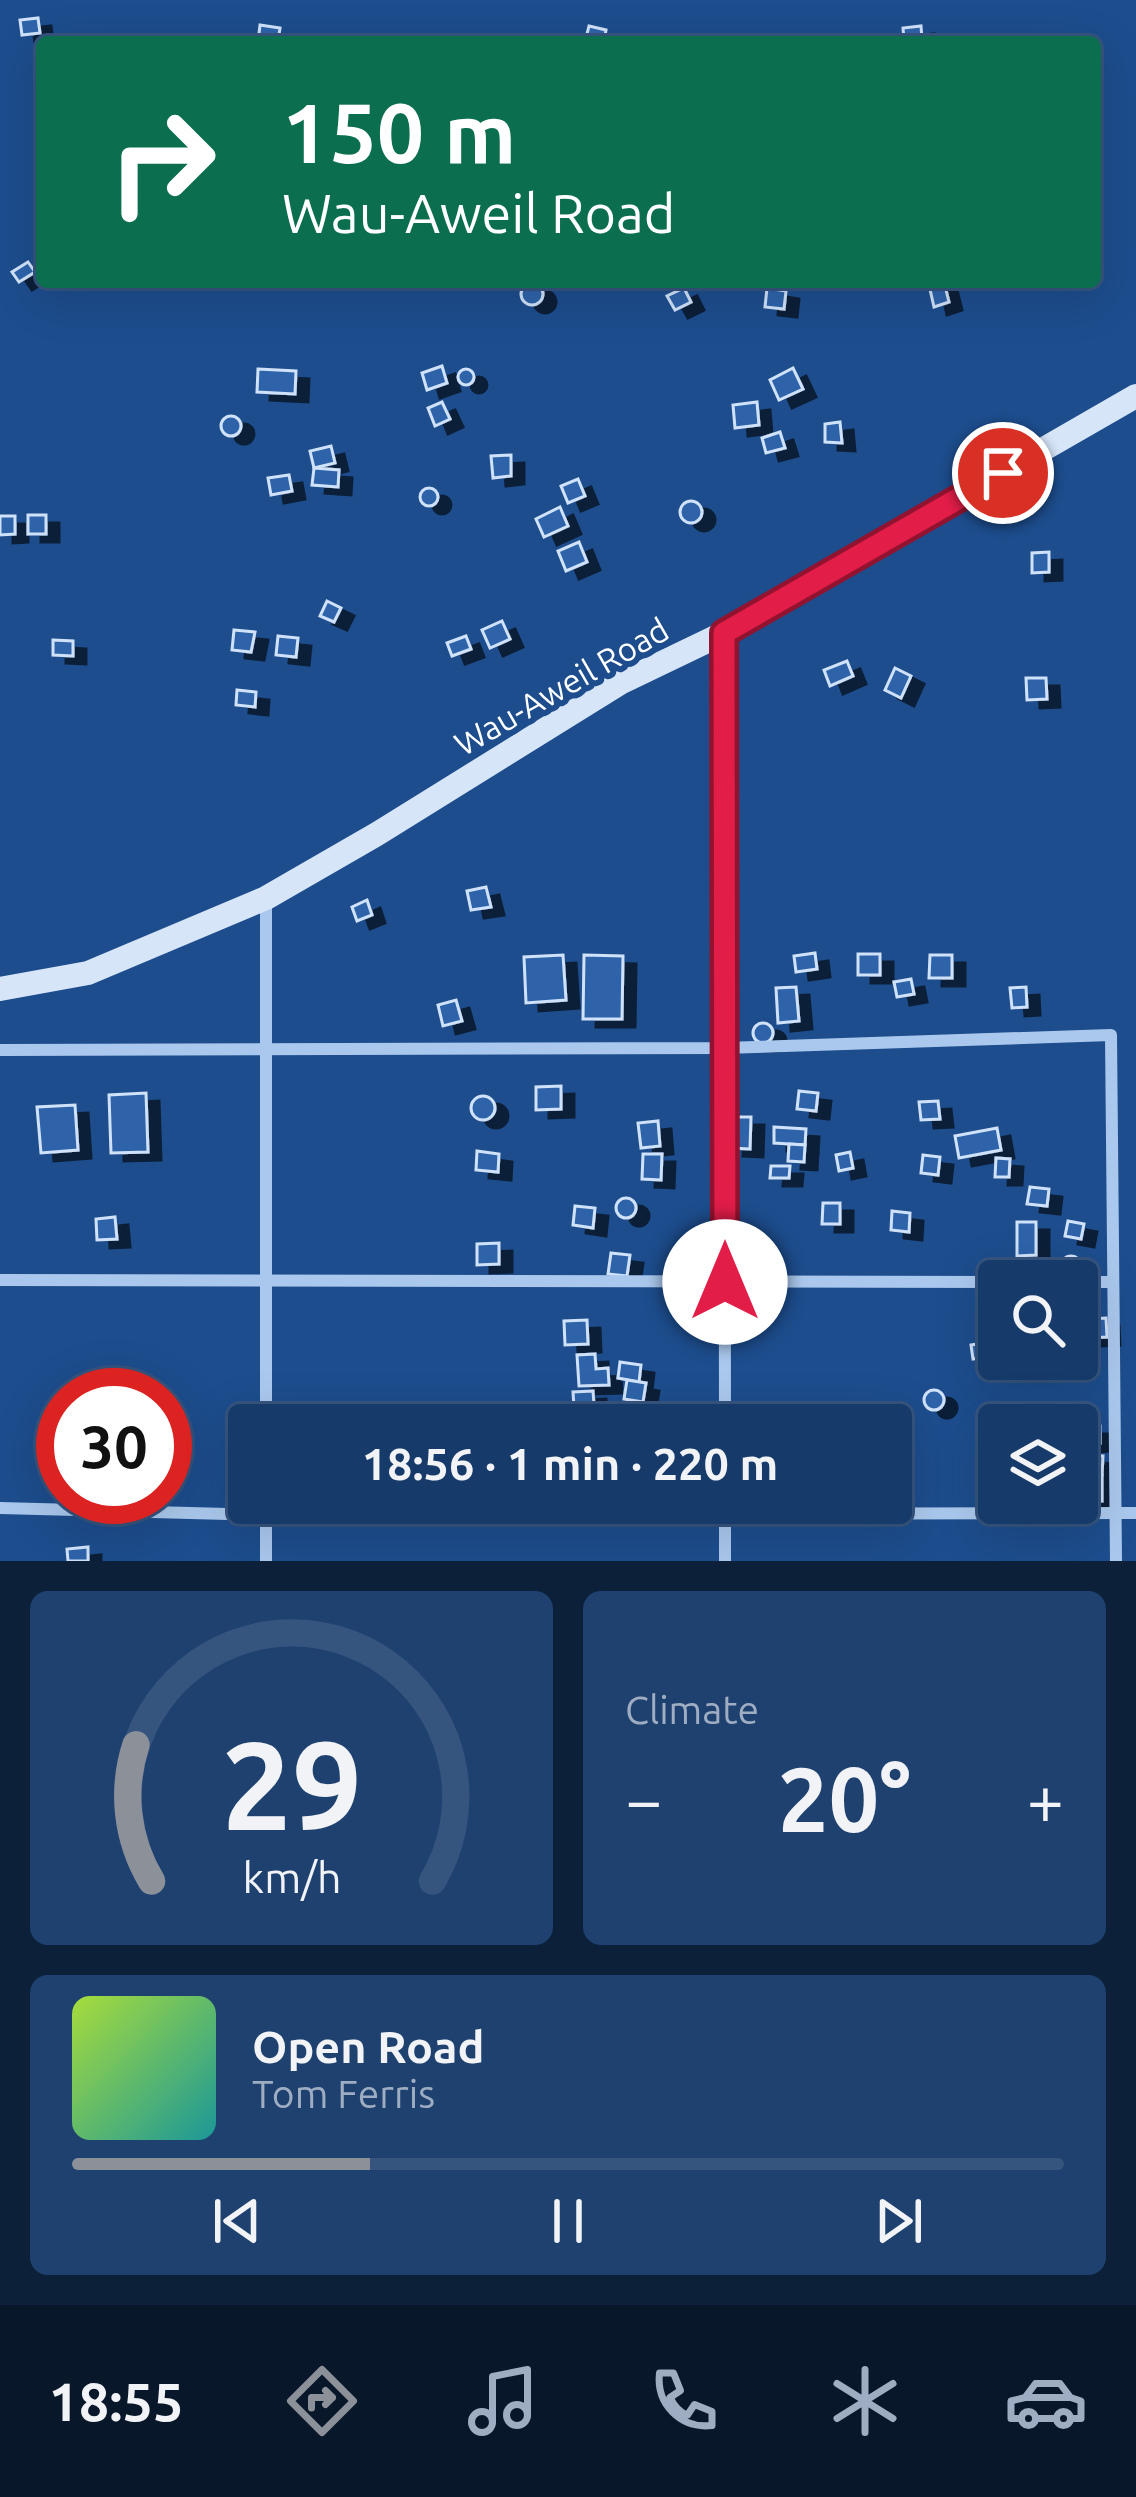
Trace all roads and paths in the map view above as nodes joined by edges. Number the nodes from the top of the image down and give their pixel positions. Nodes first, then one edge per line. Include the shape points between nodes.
1 (1136, 395) edge
2 (724, 633) junction
3 (266, 898) junction
4 (0, 989) edge
5 (266, 1048) junction
6 (724, 1048) junction
7 (0, 1050) edge
8 (0, 1280) edge
9 (266, 1281) junction
10 (725, 1282) junction
11 (978, 1282) edge
12 (1098, 1282) edge
13 (1112, 1282) junction
14 (266, 1404) edge
15 (725, 1404) edge
16 (0, 1508) edge
17 (228, 1509) edge
18 (912, 1511) edge
19 (1115, 1513) junction
20 (1136, 1513) edge
21 (266, 1524) edge
22 (725, 1524) edge
23 (266, 1561) edge
24 (725, 1561) edge
25 (1115, 1561) edge

1 - 2 street, Wau-Aweil Road
2 - 3 street, Wau-Aweil Road via 620,683
2 - 6 street
3 - 4 street, Wau-Aweil Road via 88,973
3 - 5 street
5 - 6 street
5 - 7 street
5 - 9 street
6 - 10 street
6 - 13 street via 1111,1035
8 - 9 street
9 - 10 street
9 - 14 street
10 - 11 street
10 - 15 street
12 - 13 street
13 - 19 street
16 - 17 street
18 - 19 street
19 - 20 street
19 - 25 street
21 - 23 street
22 - 24 street

